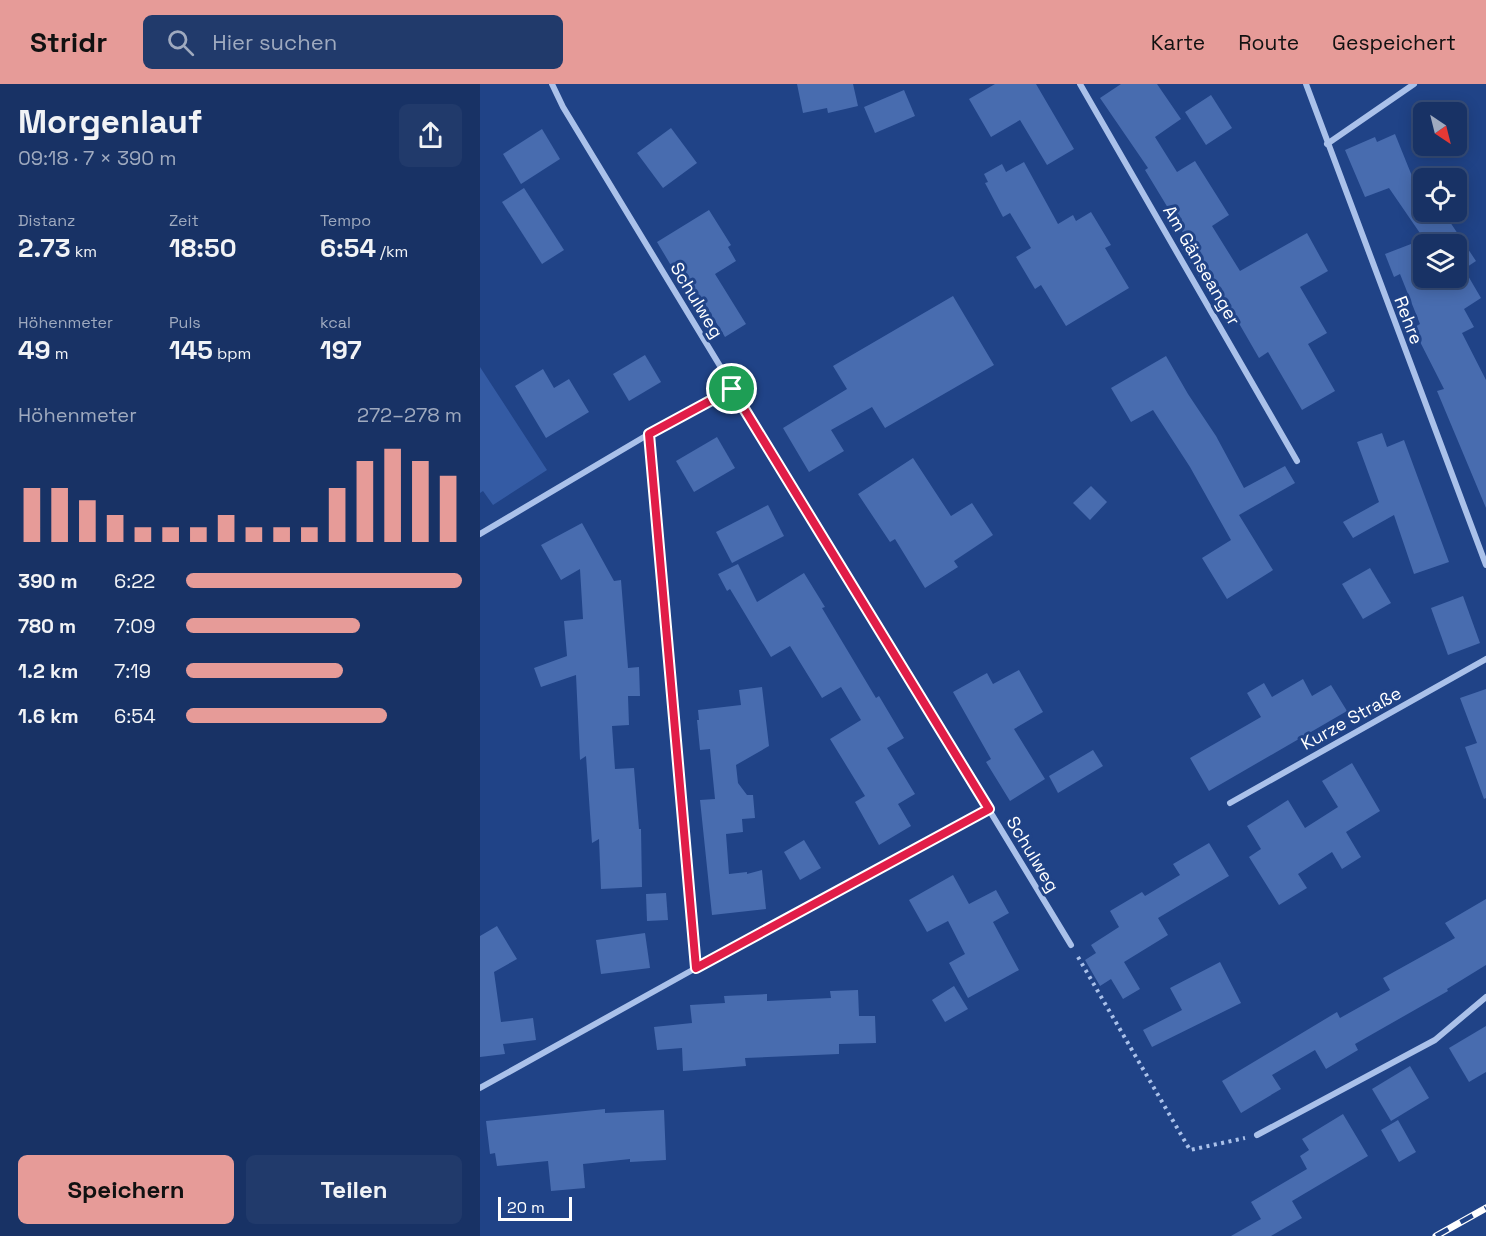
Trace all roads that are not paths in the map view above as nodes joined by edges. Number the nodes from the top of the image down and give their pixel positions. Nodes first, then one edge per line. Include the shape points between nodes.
1 (552, 84) edge
2 (1080, 84) edge
3 (1306, 84) edge
4 (1414, 84) edge
5 (1327, 144) junction
6 (732, 389) junction
7 (649, 434) junction
8 (1297, 461) dead end
9 (480, 534) edge
10 (1486, 566) edge
11 (1486, 659) edge
12 (1230, 803) dead end
13 (989, 809) junction
14 (1071, 945) road end
15 (696, 968) junction
16 (1486, 997) edge
17 (480, 1088) edge
18 (1257, 1135) road end

1 - 6 street, Schulweg
2 - 8 street, Am Gänseanger
3 - 5 street, Rehre
4 - 5 street
5 - 10 street, Rehre
6 - 7 street
6 - 13 street, Schulweg
7 - 9 street
7 - 15 street
11 - 12 street, Kurze Straße
13 - 14 street, Schulweg
13 - 15 street
15 - 17 street
16 - 18 street via 1436,1040

